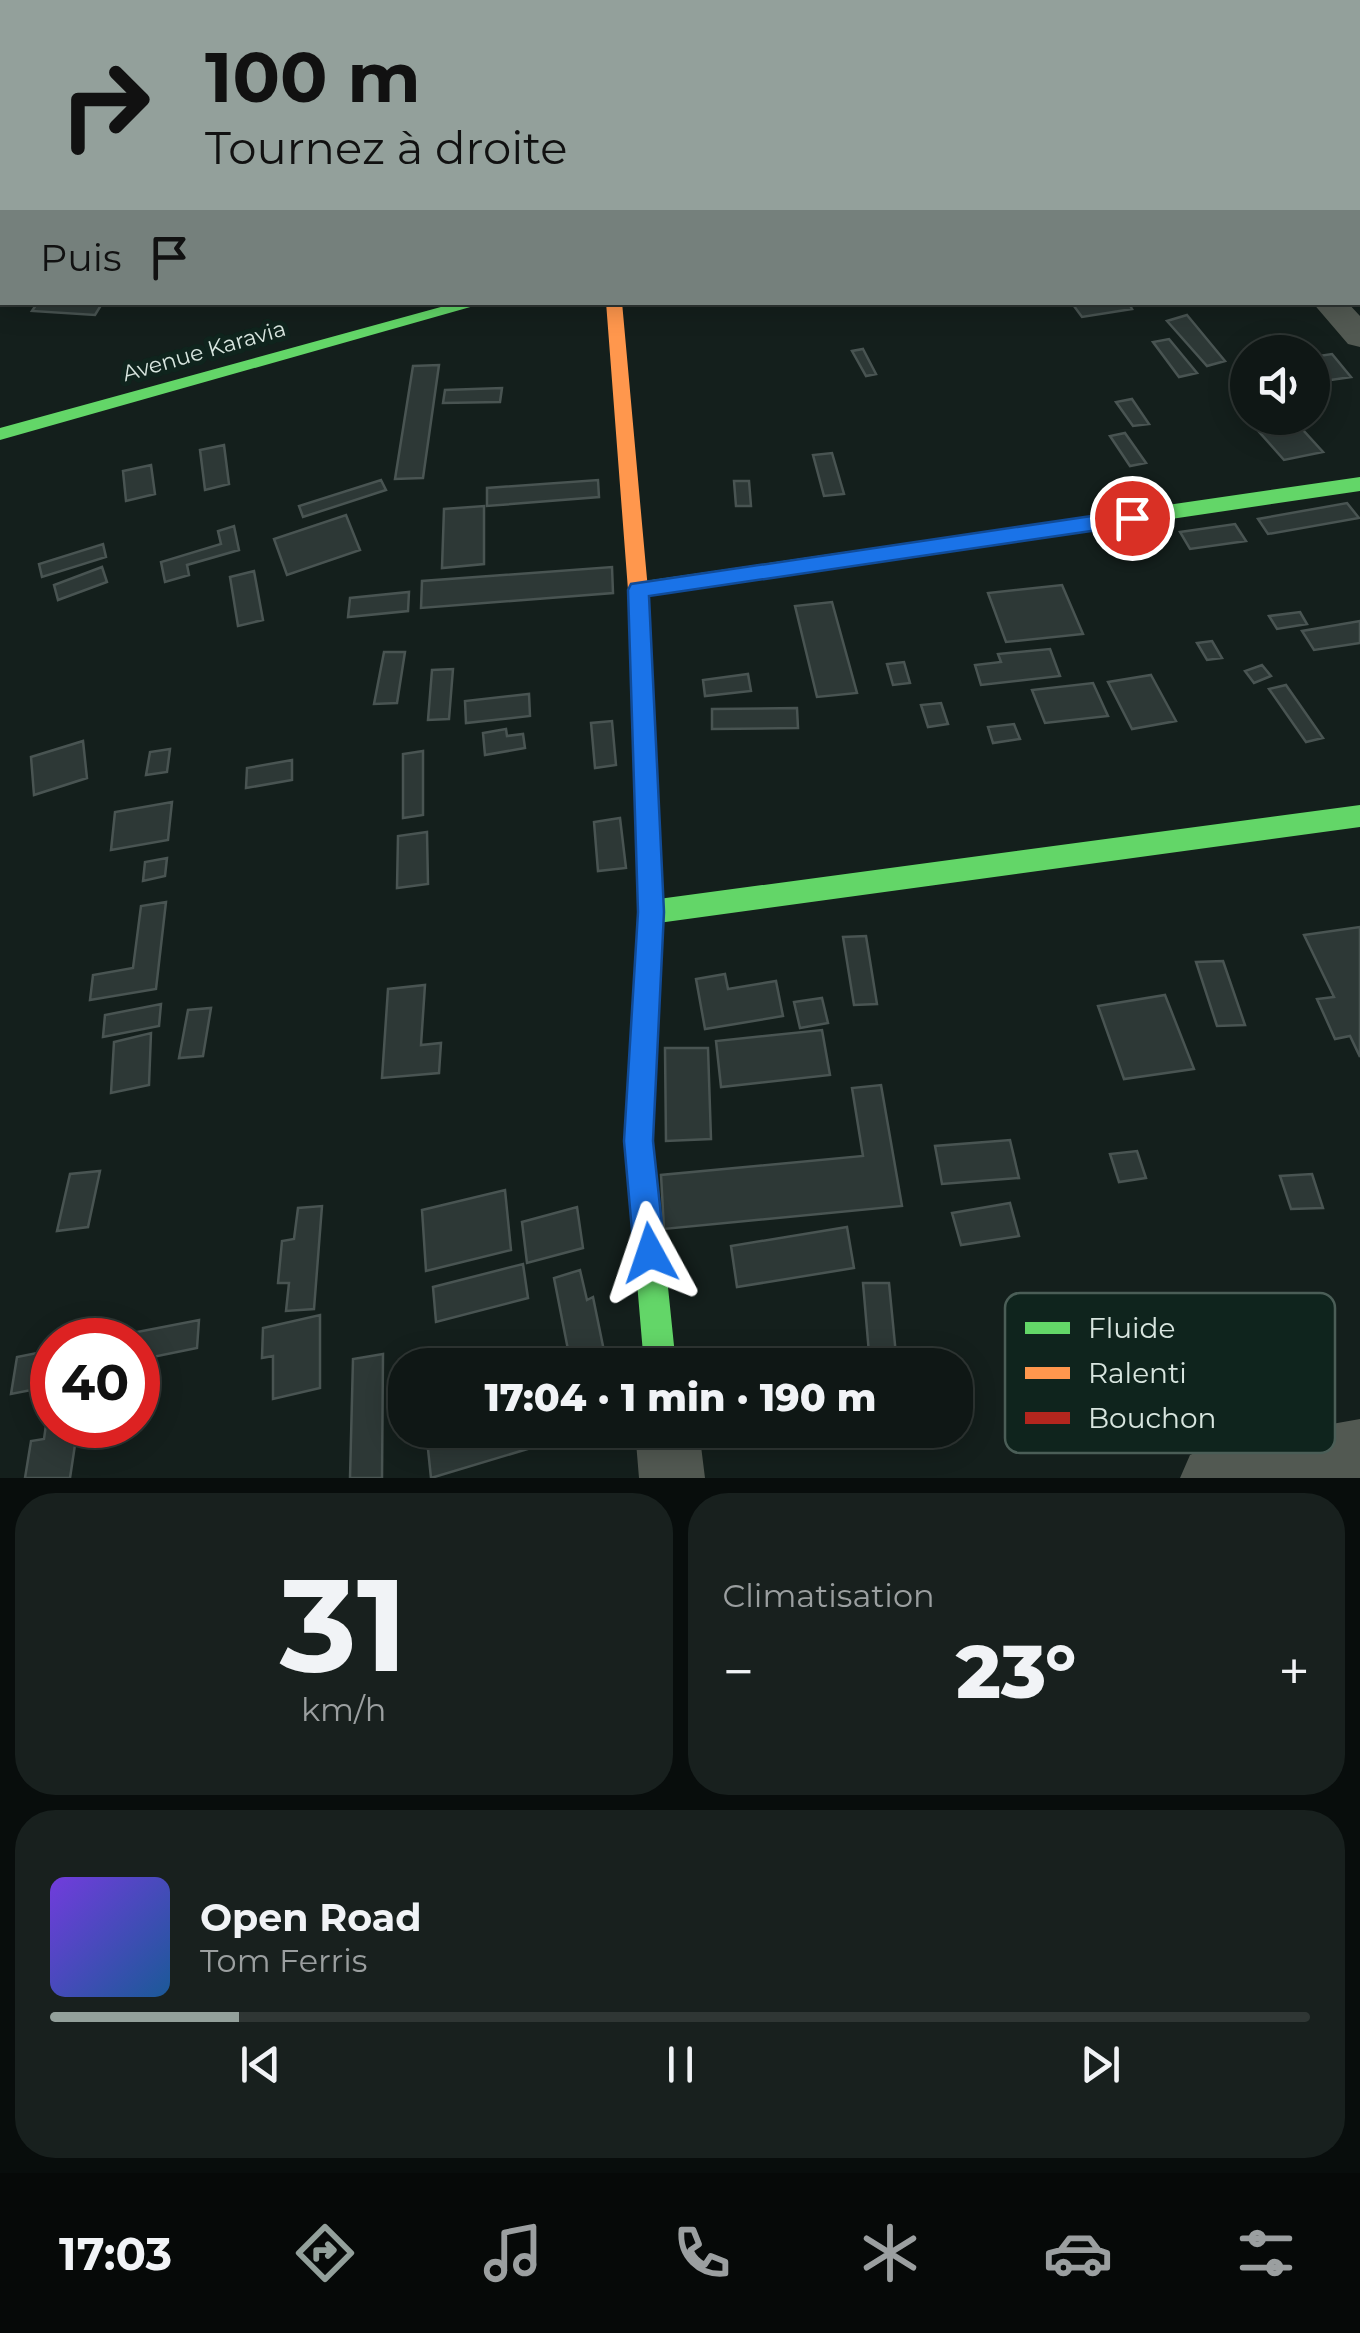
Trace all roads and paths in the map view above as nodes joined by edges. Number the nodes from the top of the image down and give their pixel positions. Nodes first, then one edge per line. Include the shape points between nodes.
1 (458, 305) edge
2 (614, 305) edge
3 (1331, 305) edge
4 (407, 312) edge
5 (1360, 336) edge
6 (0, 434) edge
7 (1360, 484) edge
8 (638, 590) junction
9 (1360, 816) edge
10 (651, 912) junction
11 (658, 1348) edge
12 (669, 1448) edge
13 (1360, 1450) edge
14 (672, 1478) edge
15 (1213, 1478) edge

1 - 4 street, Avenue Karavia
2 - 8 street
3 - 5 street
4 - 6 street, Avenue Karavia
7 - 8 street
8 - 10 street
9 - 10 street
10 - 11 street via 638,1141
12 - 14 street
13 - 15 street

